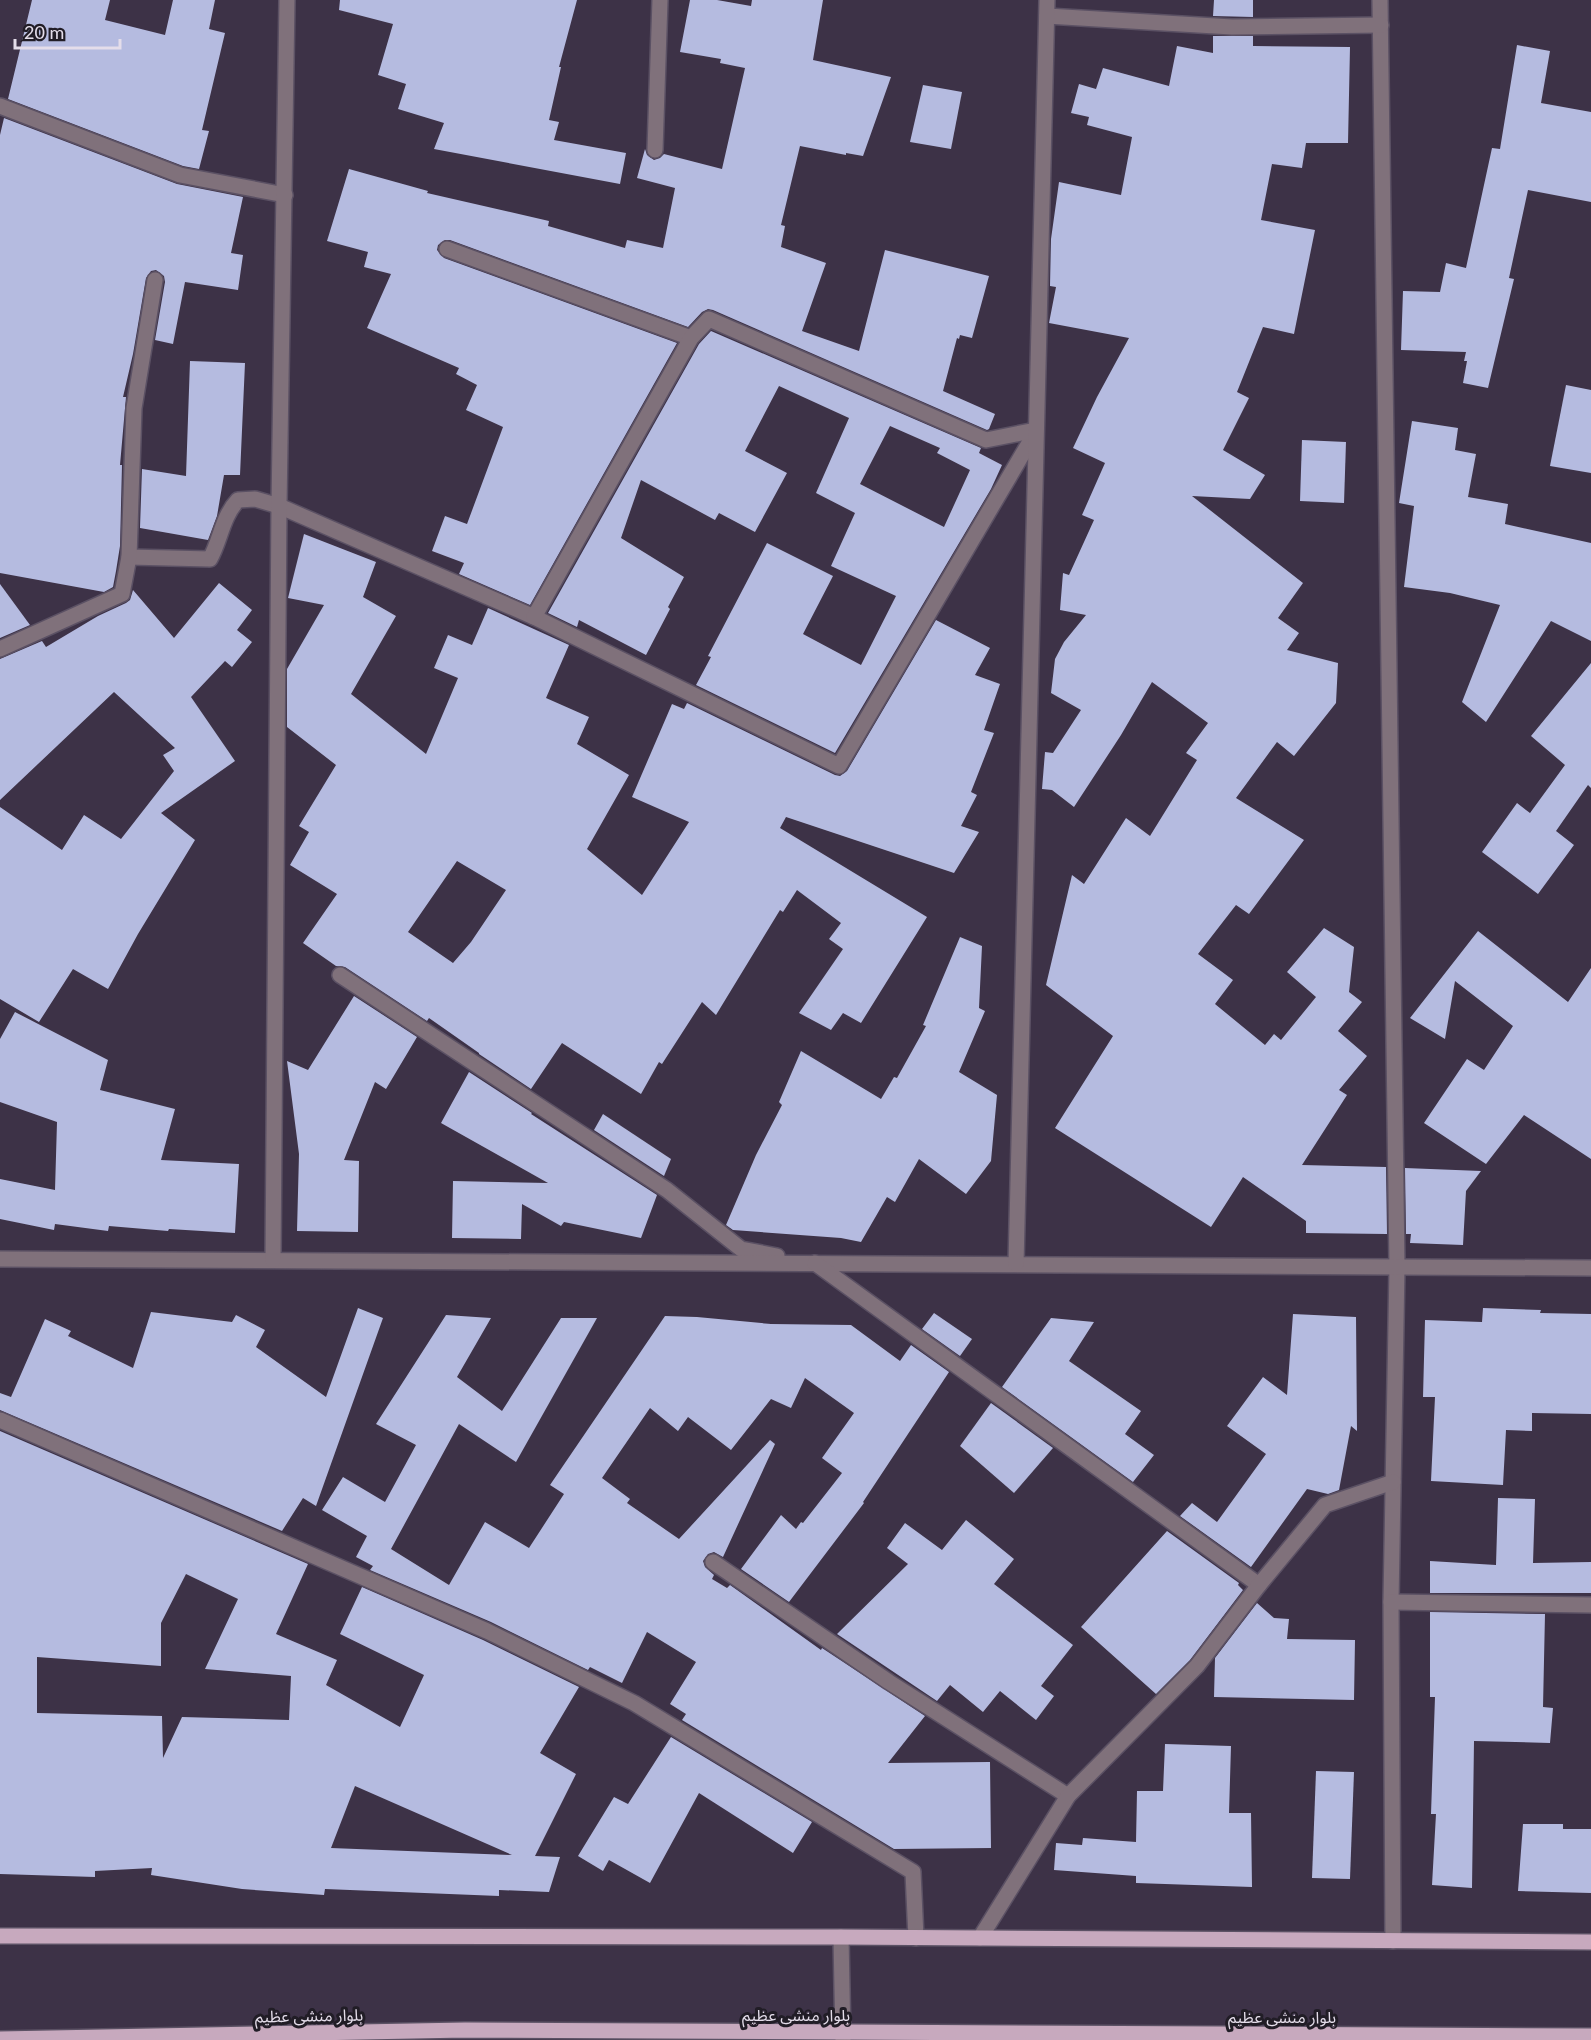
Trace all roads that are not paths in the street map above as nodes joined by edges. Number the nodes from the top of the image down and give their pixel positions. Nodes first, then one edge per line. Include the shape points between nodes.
1 (286, 0) edge
2 (660, 0) edge
3 (1047, 0) edge
4 (1380, 0) edge
5 (1047, 16) junction
6 (1381, 25) junction
7 (0, 106) edge
8 (655, 150) dead end
9 (285, 195) junction
10 (447, 249) dead end
11 (155, 280) dead end
12 (691, 338) junction
13 (1036, 430) junction
14 (279, 506) junction
15 (129, 557) junction
16 (534, 617) junction
17 (0, 649) edge
18 (340, 975) dead end
19 (0, 1259) edge
20 (273, 1260) junction
21 (816, 1263) junction
22 (1016, 1264) junction
23 (1396, 1267) junction
24 (1591, 1268) edge
25 (0, 1420) edge
26 (1393, 1482) junction
27 (712, 1562) dead end
28 (1259, 1585) junction
29 (1391, 1602) junction
30 (1591, 1605) edge
31 (1068, 1796) junction
32 (0, 1936) edge
33 (841, 1937) junction
34 (916, 1938) junction
35 (980, 1938) junction
36 (1393, 1941) junction
37 (1591, 1942) edge
38 (464, 2035) edge
39 (843, 2036) edge
40 (1591, 2036) edge
41 (1240, 2037) edge
42 (0, 2039) edge

1 - 9 street
2 - 8 street
3 - 5 street
4 - 6 street
5 - 6 street via 1232,27
5 - 13 street
6 - 23 street
7 - 9 street via 180,175
9 - 14 street
10 - 12 street
11 - 15 street via 134,408
12 - 13 street via 709,319 986,440
12 - 16 street
13 - 16 street via 839,766
13 - 22 street
14 - 15 street via 255,499 238,500 230,509 210,559
14 - 16 street
14 - 20 street
15 - 17 street via 122,594
18 - 21 street via 667,1190 741,1249
19 - 20 street
20 - 21 street
21 - 22 street
21 - 28 street
22 - 23 street
23 - 24 street
23 - 26 street
25 - 34 street via 487,1631 634,1703 913,1872
26 - 28 street via 1325,1505
26 - 29 street
27 - 31 street via 889,1682
28 - 31 street via 1197,1666
29 - 30 street
29 - 36 street
31 - 35 street
32 - 33 main road
33 - 34 main road
33 - 39 street
34 - 35 main road
35 - 36 main road
36 - 37 main road
38 - 39 main road, بلوار منشی عظیم
38 - 42 main road, بلوار منشی عظیم
39 - 41 main road, بلوار منشی عظیم
40 - 41 main road, بلوار منشی عظیم

